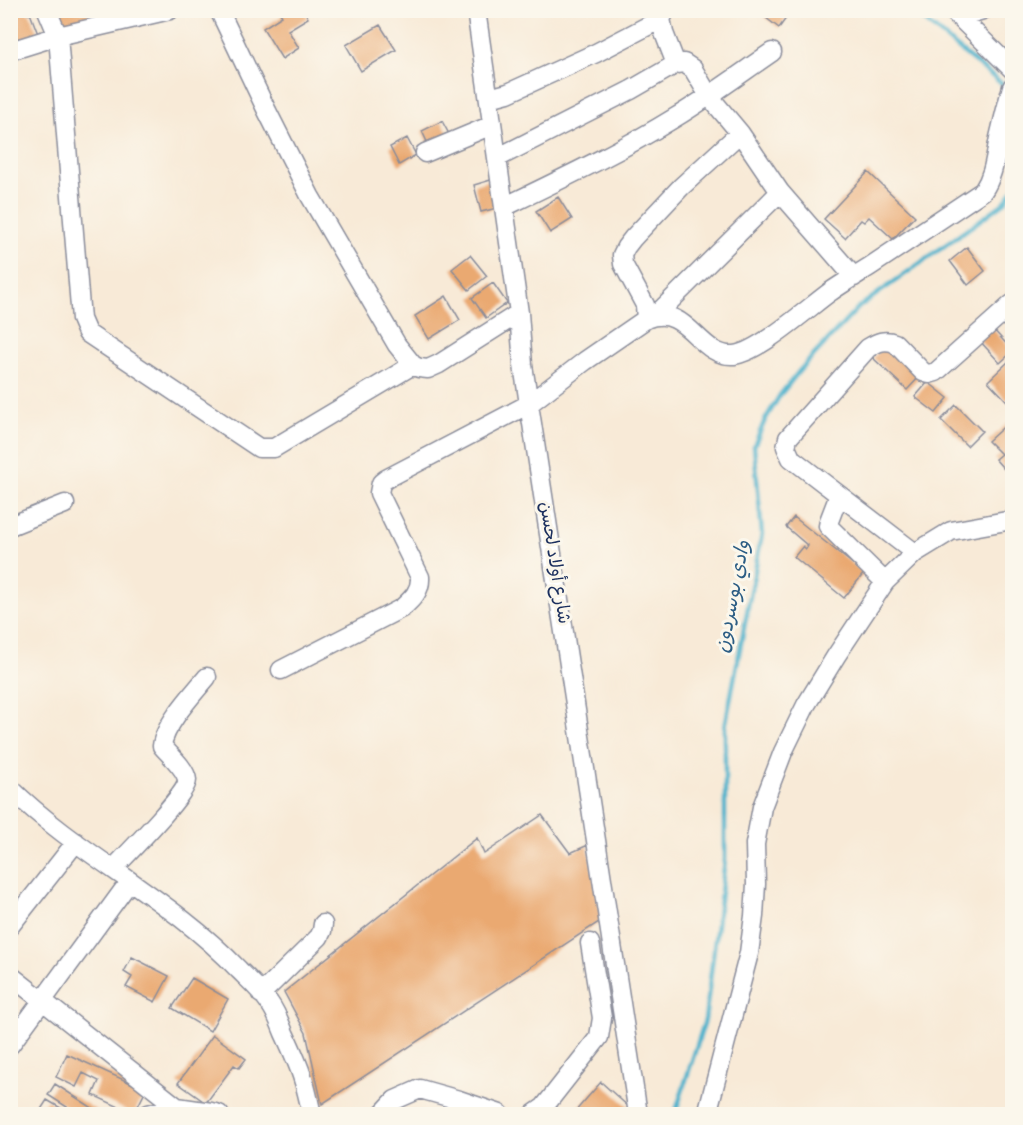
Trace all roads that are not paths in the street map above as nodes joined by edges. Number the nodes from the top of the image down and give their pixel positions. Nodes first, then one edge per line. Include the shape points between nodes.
1 (47, 10) edge
2 (170, 10) edge
3 (219, 10) edge
4 (476, 10) edge
5 (983, 10) edge
6 (956, 14) edge
7 (664, 15) edge
8 (58, 36) junction
9 (10, 51) edge
10 (772, 52) dead end
11 (676, 64) junction
12 (1012, 69) edge
13 (1010, 94) edge
14 (710, 96) junction
15 (489, 98) junction
16 (492, 125) junction
17 (740, 133) junction
18 (425, 153) dead end
19 (497, 158) junction
20 (780, 192) junction
21 (504, 207) junction
22 (854, 277) junction
23 (1012, 304) edge
24 (519, 313) junction
25 (651, 317) junction
26 (413, 365) junction
27 (529, 404) junction
28 (839, 495) junction
29 (65, 504) dead end
30 (1012, 520) edge
31 (10, 526) edge
32 (915, 554) junction
33 (885, 582) junction
34 (281, 670) dead end
35 (207, 677) dead end
36 (10, 788) edge
37 (76, 842) junction
38 (112, 869) junction
39 (130, 882) junction
40 (323, 924) dead end
41 (10, 926) edge
42 (590, 943) dead end
43 (10, 975) edge
44 (261, 994) junction
45 (43, 1001) junction
46 (10, 1045) edge
47 (177, 1107) junction
48 (148, 1114) edge
49 (219, 1114) edge
50 (312, 1114) edge
51 (382, 1114) edge
52 (500, 1114) edge
53 (534, 1114) edge
54 (638, 1114) edge
55 (707, 1114) edge

1 - 8 street
2 - 8 street
3 - 26 street via 310,196 397,345
4 - 15 street, شارع أولاد لحسن
5 - 6 street
6 - 12 street
7 - 11 street via 664,33
7 - 15 street via 596,53
8 - 9 street
8 - 26 street via 81,320 87,333 259,447 274,448
10 - 14 street
11 - 14 street via 684,63 693,69
11 - 19 street
13 - 22 street via 994,169 983,191
14 - 17 street
14 - 21 street via 634,141
15 - 16 street, شارع أولاد لحسن
16 - 18 street
16 - 19 street, شارع أولاد لحسن
17 - 20 street
17 - 25 street via 681,187 622,255
19 - 21 street, شارع أولاد لحسن
20 - 22 street
20 - 25 street
21 - 24 street, شارع أولاد لحسن
22 - 25 street via 771,337 734,355 707,345 681,322 663,315
23 - 28 street via 936,372 923,372 895,343 880,341 868,348 788,438 786,447 791,458
24 - 26 street via 439,364 428,369
24 - 27 street, شارع أولاد لحسن
25 - 27 street
27 - 34 street via 381,483 381,500 420,577 417,592 402,608
27 - 54 street, شارع أولاد لحسن
28 - 32 street
28 - 33 street via 828,526
29 - 31 street
30 - 32 street via 951,531
32 - 33 street
33 - 55 street via 807,705 762,807 755,844 754,916 748,953
35 - 38 street via 163,738 162,746 181,768 187,783 178,798
36 - 37 street
37 - 38 street
37 - 41 street
38 - 39 street
39 - 44 street via 222,952
39 - 45 street
40 - 44 street via 319,937
42 - 53 street via 603,1018 599,1037 544,1107
43 - 45 street
44 - 50 street via 270,1004 293,1054
45 - 46 street
45 - 47 street
47 - 48 street
47 - 49 street
51 - 52 street via 395,1100 420,1089

